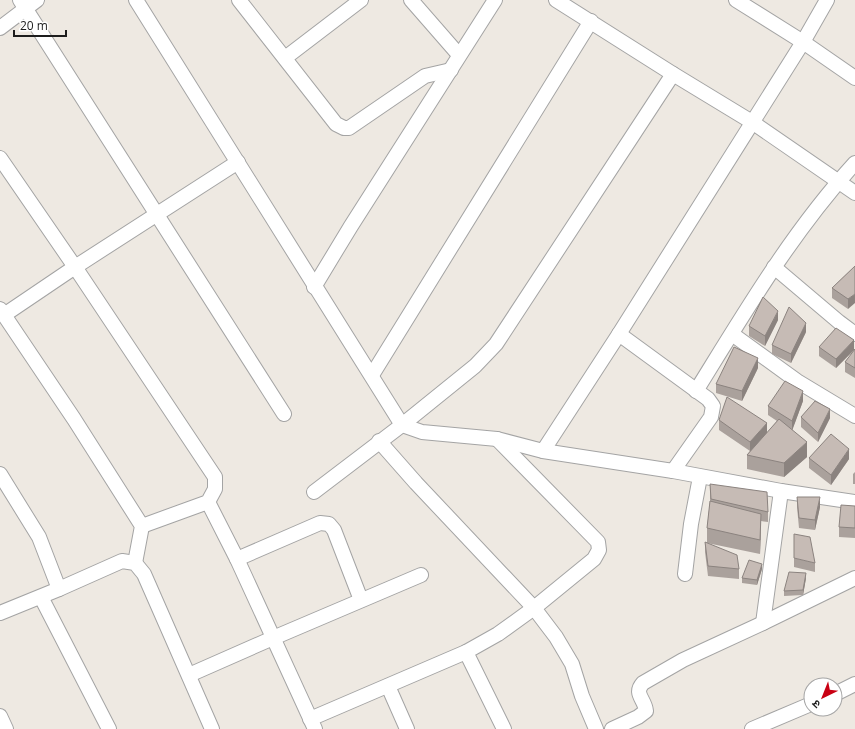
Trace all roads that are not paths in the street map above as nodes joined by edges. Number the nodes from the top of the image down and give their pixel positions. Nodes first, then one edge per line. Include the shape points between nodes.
1 (37, 0) edge
2 (136, 0) edge
3 (239, 0) edge
4 (361, 0) edge
5 (411, 0) edge
6 (495, 0) edge
7 (556, 0) edge
8 (736, 0) edge
9 (827, 0) edge
10 (23, 4) edge
11 (591, 21) junction
12 (0, 28) edge
13 (803, 42) junction
14 (459, 55) junction
15 (285, 58) junction
16 (451, 70) junction
17 (673, 74) junction
18 (855, 78) edge
19 (752, 122) junction
20 (0, 158) edge
21 (238, 162) junction
22 (855, 164) edge
23 (839, 181) junction
24 (855, 193) edge
25 (155, 214) junction
26 (75, 267) junction
27 (774, 267) junction
28 (314, 286) junction
29 (2, 312) edge
30 (619, 334) junction
31 (732, 334) junction
32 (855, 334) edge
33 (372, 375) junction
34 (696, 391) junction
35 (284, 414) dead end
36 (855, 416) edge
37 (402, 425) junction
38 (497, 439) junction
39 (379, 441) junction
40 (543, 451) junction
41 (673, 471) junction
42 (0, 474) edge
43 (700, 477) junction
44 (781, 491) junction
45 (314, 492) dead end
46 (208, 502) junction
47 (855, 502) edge
48 (142, 526) junction
49 (237, 559) junction
50 (135, 563) junction
51 (685, 574) dead end
52 (421, 575) dead end
53 (855, 578) edge
54 (59, 589) junction
55 (41, 597) junction
56 (361, 600) junction
57 (534, 608) junction
58 (0, 613) edge
59 (763, 623) junction
60 (273, 638) junction
61 (466, 652) junction
62 (189, 675) junction
63 (855, 684) edge
64 (388, 686) junction
65 (843, 690) edge
66 (803, 707) edge
67 (313, 724) edge
68 (109, 729) edge
69 (212, 729) edge
70 (407, 729) edge
71 (504, 729) edge
72 (596, 729) edge
73 (612, 729) edge
74 (752, 729) edge

1 - 10 street
2 - 21 street
3 - 15 street
4 - 15 street
5 - 14 street
6 - 14 street
7 - 11 street
8 - 13 street
9 - 13 street
10 - 12 street
10 - 25 street
11 - 17 street
11 - 33 street
13 - 18 street
13 - 19 street
14 - 16 street
15 - 16 street via 336,124 344,128 349,128 425,76
16 - 28 street
17 - 19 street
17 - 37 street via 496,344 474,366
19 - 23 street
19 - 30 street
20 - 26 street
21 - 25 street
21 - 28 street
22 - 23 street
23 - 24 street
23 - 27 street
25 - 26 street
25 - 35 street
26 - 29 street
26 - 46 street via 215,477 215,489
27 - 31 street
27 - 32 street
28 - 33 street
29 - 48 street
30 - 34 street
30 - 40 street
31 - 34 street
31 - 36 street via 797,381
33 - 37 street
34 - 41 street via 713,406 710,417
37 - 38 street via 422,432
37 - 39 street
38 - 40 street
38 - 57 street via 598,542 599,550 594,559
39 - 45 street
39 - 57 street
40 - 41 street
41 - 43 street
42 - 54 street via 38,537
43 - 44 street
43 - 51 street
44 - 47 street
44 - 59 street
46 - 48 street
46 - 49 street
48 - 50 street
49 - 56 street via 320,523 329,524 334,530
49 - 60 street
50 - 54 street via 122,561
50 - 62 street via 144,574
52 - 56 street
53 - 59 street
54 - 55 street
55 - 58 street
55 - 68 street
56 - 60 street
57 - 61 street via 498,634
57 - 72 street via 572,664
59 - 73 street via 683,660 643,683 638,693 646,711
60 - 62 street
60 - 67 street
61 - 64 street
61 - 71 street
62 - 69 street
63 - 65 street
64 - 67 street
64 - 70 street
66 - 74 street

